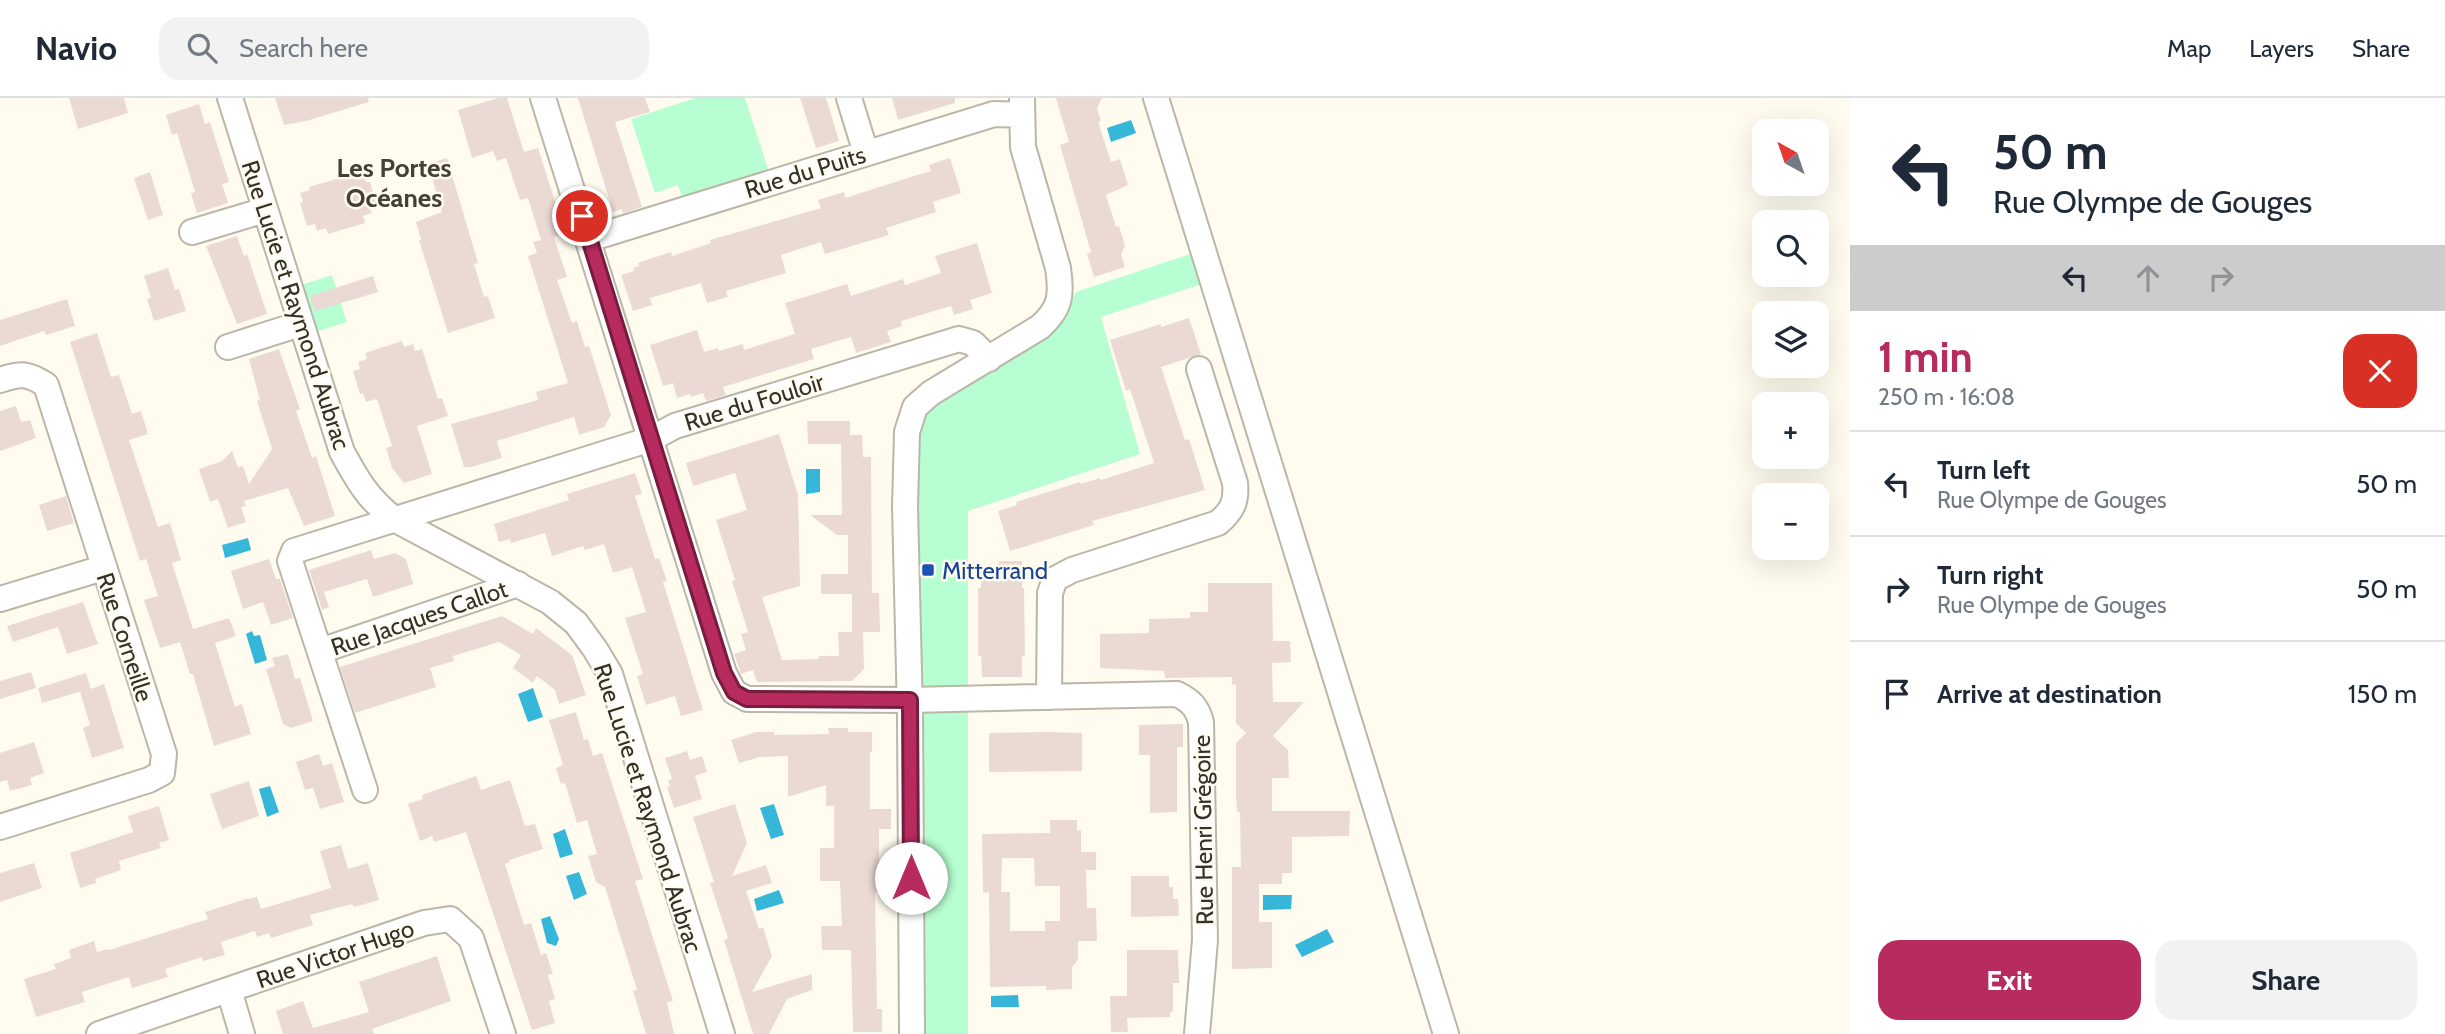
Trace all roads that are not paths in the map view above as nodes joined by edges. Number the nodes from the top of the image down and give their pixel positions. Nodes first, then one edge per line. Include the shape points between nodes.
1 (230, 98) edge
2 (543, 98) edge
3 (849, 98) edge
4 (1156, 98) edge
5 (1022, 106) edge
6 (866, 153) junction
7 (265, 210) junction
8 (192, 232) dead end
9 (589, 239) junction
10 (300, 324) junction
11 (228, 347) dead end
12 (989, 359) junction
13 (1199, 369) dead end
14 (0, 380) edge
15 (651, 439) junction
16 (394, 519) junction
17 (103, 568) junction
18 (518, 584) junction
19 (0, 599) edge
20 (320, 651) junction
21 (1049, 696) junction
22 (910, 700) junction
23 (365, 790) dead end
24 (0, 827) edge
25 (229, 990) junction
26 (99, 1034) edge
27 (242, 1034) edge
28 (503, 1034) edge
29 (722, 1034) edge
30 (912, 1034) edge
31 (1197, 1034) edge
32 (1446, 1034) edge

1 - 7 street, Rue Lucie et Raymond Aubrac
2 - 9 street, Rue Henri Grégoire
3 - 6 street
4 - 32 street
5 - 6 street, Rue du Puits
5 - 12 street via 1023,147 1061,286 1054,314
6 - 9 street, Rue du Puits
7 - 8 street
7 - 10 street, Rue Lucie et Raymond Aubrac
9 - 15 street, Rue Henri Grégoire
10 - 11 street
10 - 16 street, Rue Lucie et Raymond Aubrac via 342,452 361,486
12 - 15 street, Rue du Fouloir via 973,343 959,339 675,426
12 - 22 street via 915,407 907,432
13 - 21 street via 1237,498 1230,513 1218,523 1055,579 1050,593
14 - 17 street, Rue Corneille via 18,374 47,385
15 - 16 street, Rue du Fouloir
15 - 22 street, Rue Henri Grégoire via 724,673 734,692 747,699
16 - 18 street, Rue Lucie et Raymond Aubrac
16 - 20 street, Rue Jacques Callot via 294,551 290,561
17 - 19 street
17 - 24 street, Rue Corneille via 164,754 162,772
18 - 20 street, Rue Jacques Callot
18 - 29 street, Rue Lucie et Raymond Aubrac via 576,623 610,674
20 - 23 street, Rue Jacques Callot
21 - 22 street, Rue Henri Grégoire
21 - 31 street, Rue Henri Grégoire via 1177,694 1197,709 1201,722 1205,940
22 - 30 street
25 - 26 street, Rue Victor Hugo
25 - 27 street
25 - 28 street, Rue Victor Hugo via 424,923 450,919 471,938

